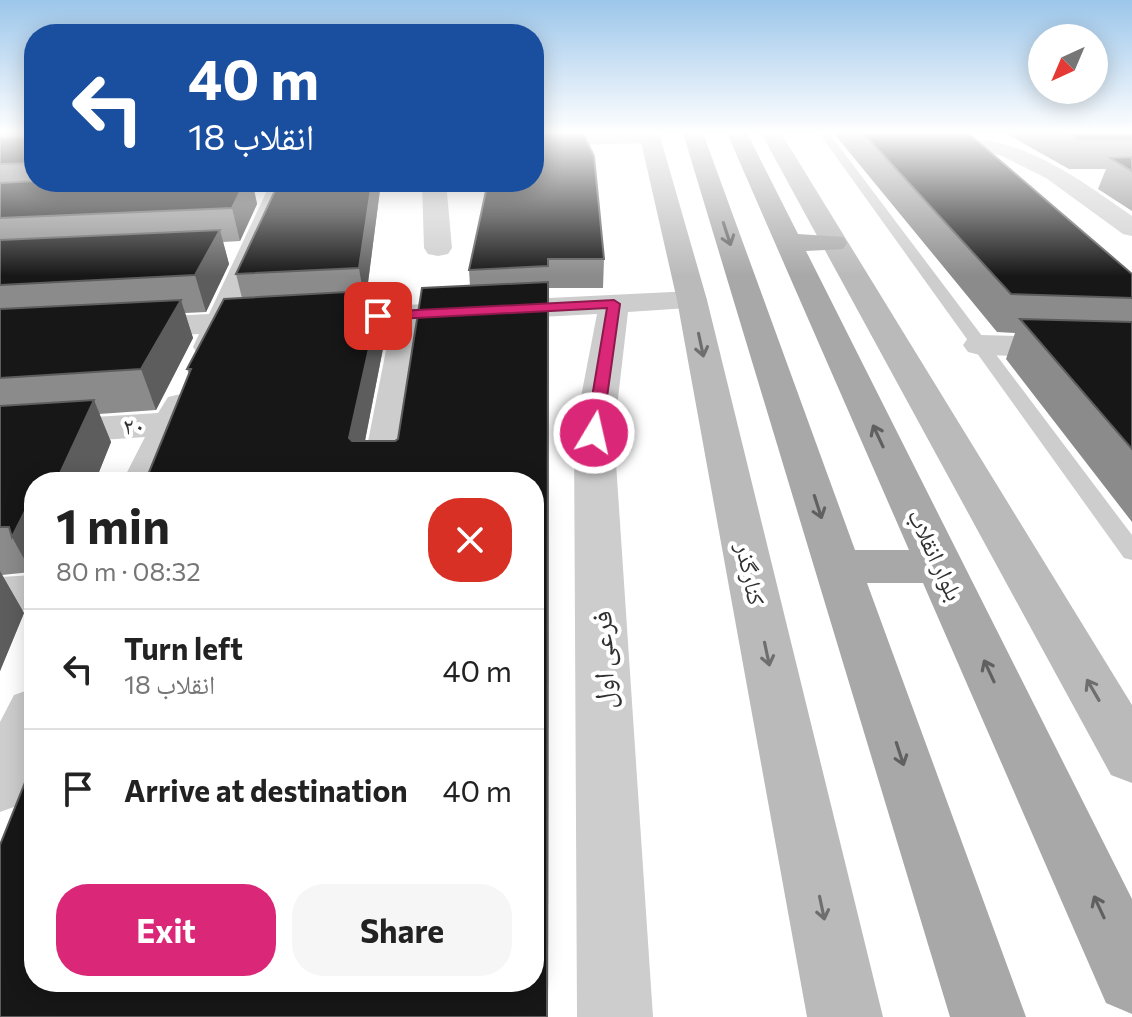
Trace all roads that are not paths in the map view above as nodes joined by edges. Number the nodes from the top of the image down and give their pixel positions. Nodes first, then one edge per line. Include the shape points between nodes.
1 (672, 180) edge
2 (683, 180) edge
3 (775, 180) edge
4 (795, 180) edge
5 (859, 180) edge
6 (1006, 180) edge
7 (1062, 180) edge
8 (1015, 188) edge
9 (268, 192) edge
10 (435, 192) edge
11 (1132, 228) edge
12 (787, 242) junction
13 (833, 243) junction
14 (438, 248) dead end
15 (692, 300) junction
16 (614, 304) junction
17 (409, 315) junction
18 (221, 323) junction
19 (95, 331) edge
20 (980, 345) junction
21 (1132, 349) edge
22 (173, 424) junction
23 (0, 435) edge
24 (148, 472) edge
25 (383, 472) edge
26 (1132, 552) edge
27 (837, 566) junction
28 (940, 567) junction
29 (24, 593) edge
30 (0, 595) edge
31 (24, 733) edge
32 (1132, 757) edge
33 (0, 785) edge
34 (1132, 977) edge
35 (615, 1017) edge
36 (845, 1017) edge
37 (988, 1017) edge

1 - 15 main road, کنارگذر
2 -> 27 main road
3 - 12 main road, بلوار انقلاب
4 - 13 main road
5 - 20 lane
6 - 8 street
7 - 11 street
9 - 18 street via 235,253
10 - 14 street
12 - 13 main road
28 -> 12 main road, بلوار انقلاب
32 -> 13 main road
15 - 16 street
15 -> 36 main road, کنارگذر
16 - 17 street
16 - 35 street, فرعی اول via 594,433
17 - 18 street
17 - 25 street
18 - 19 street
18 - 22 street
20 - 21 street
20 - 26 lane
22 - 23 street, ۲۰
22 - 24 street
27 - 28 main road
27 -> 37 main road
34 -> 28 main road, بلوار انقلاب
29 - 30 street
31 - 33 street

